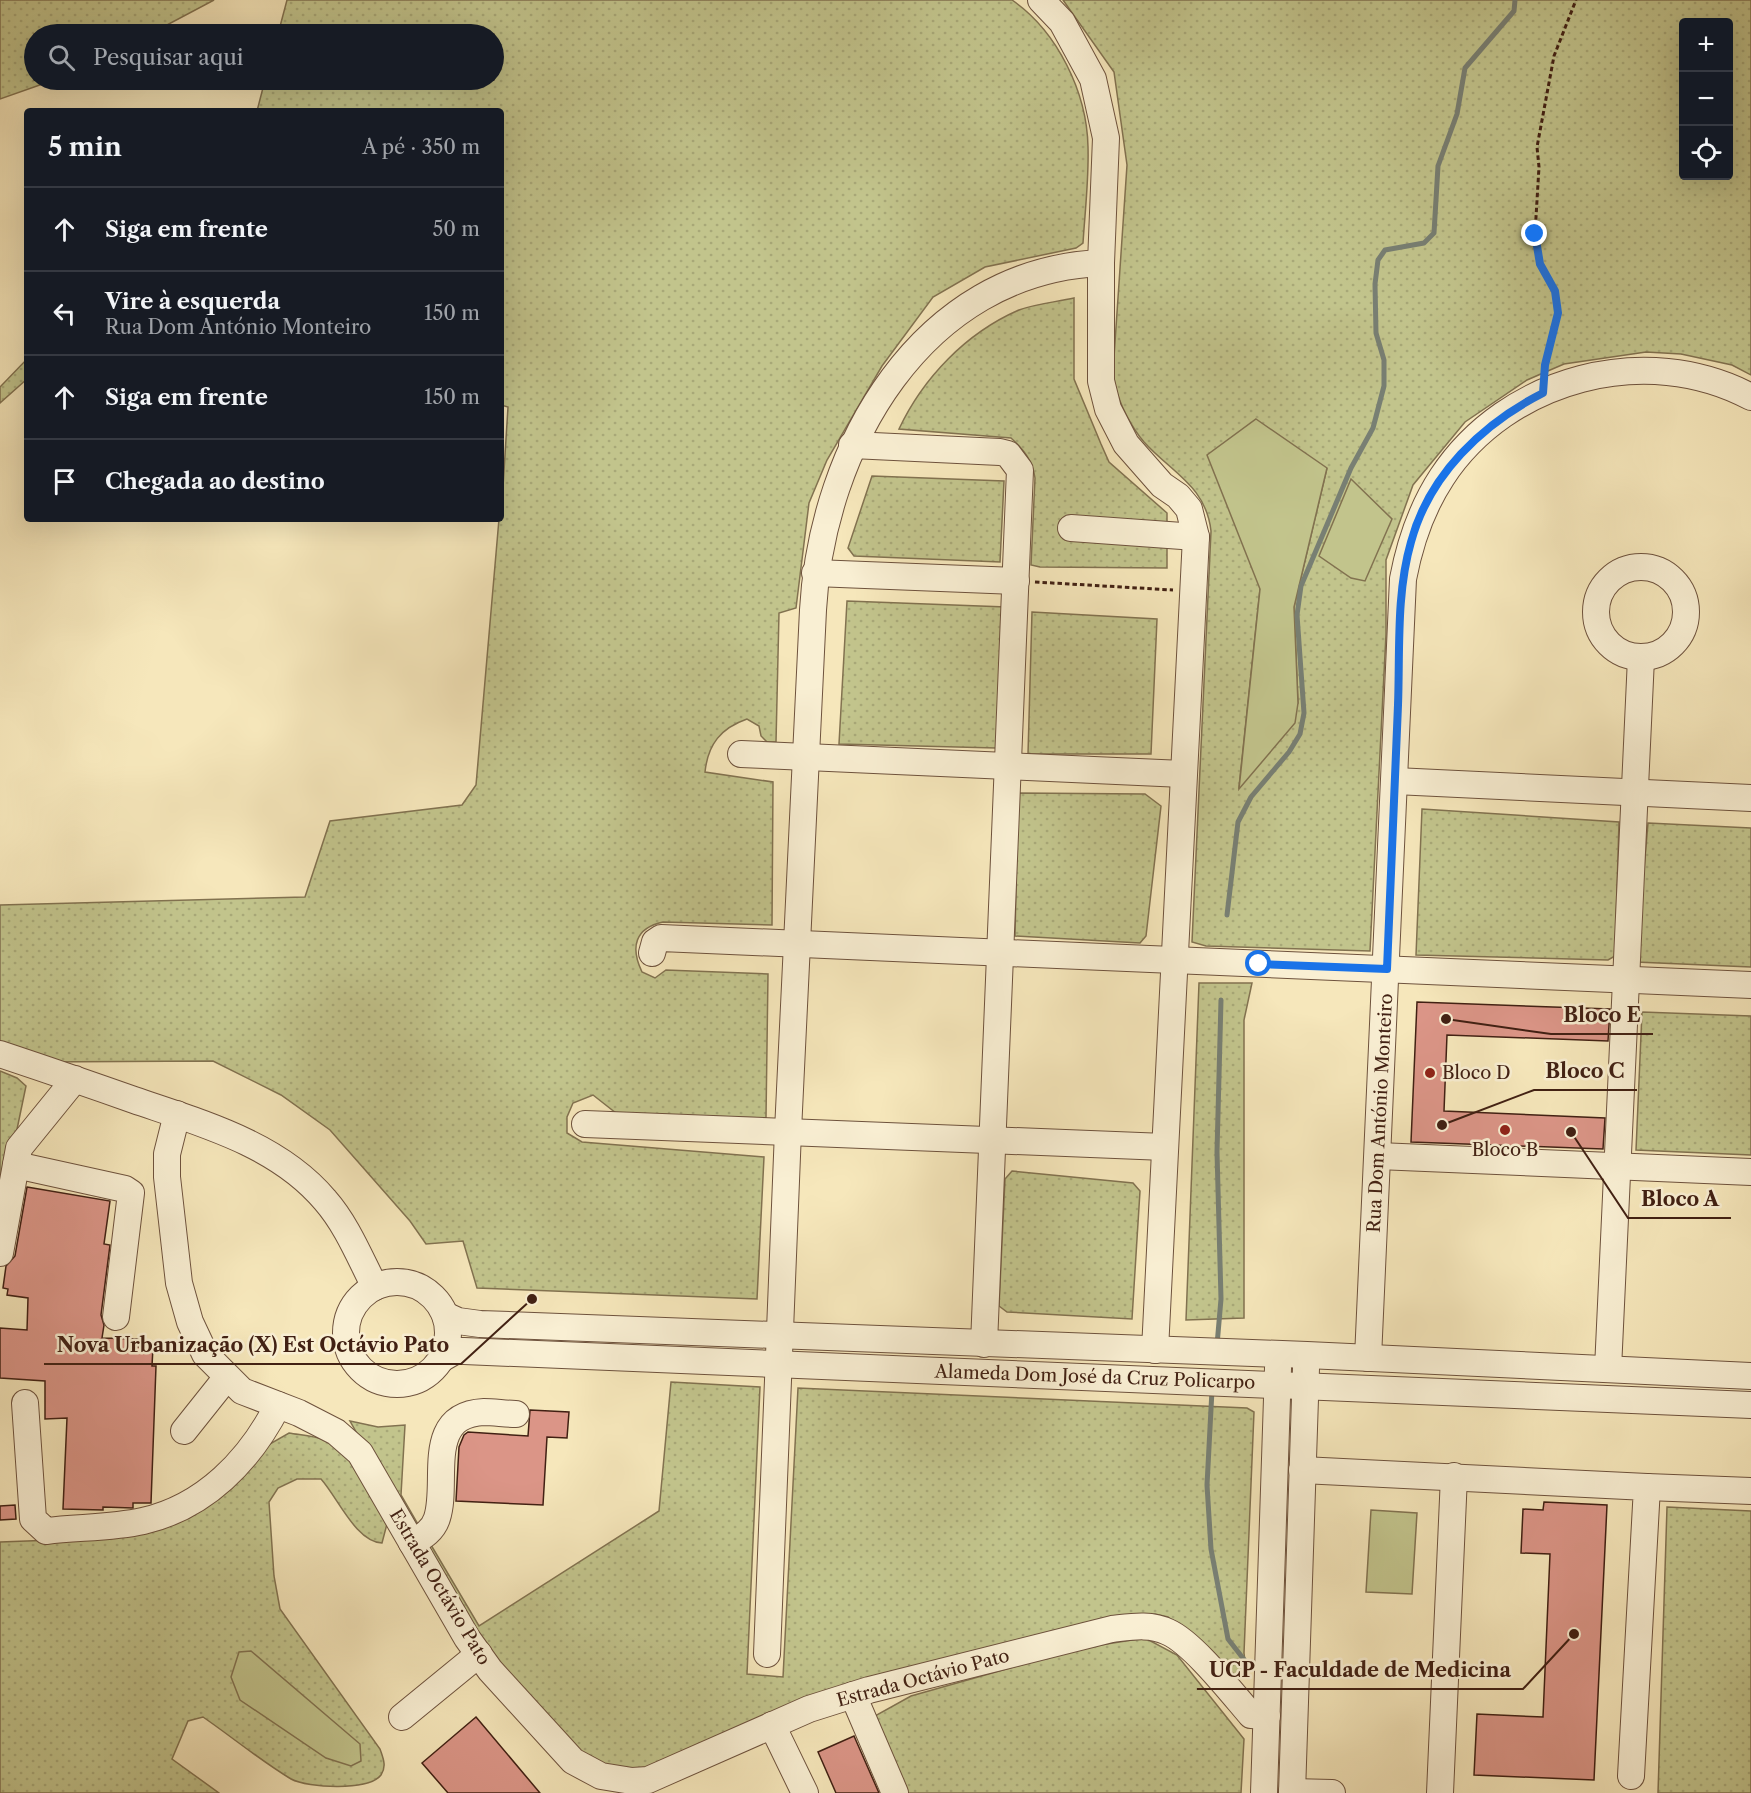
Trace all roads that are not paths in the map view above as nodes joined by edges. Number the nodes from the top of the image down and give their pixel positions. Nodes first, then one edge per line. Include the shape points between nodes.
1 (1041, 0) edge
2 (1101, 263) junction
3 (1751, 397) edge
4 (852, 445) junction
5 (1071, 528) dead end
6 (1196, 537) junction
7 (815, 573) junction
8 (1016, 581) junction
9 (1641, 658) dead end
10 (741, 754) dead end
11 (807, 759) junction
12 (1007, 766) junction
13 (1183, 774) junction
14 (1395, 781) junction
15 (1634, 793) junction
16 (1751, 798) edge
17 (797, 943) junction
18 (998, 952) junction
19 (651, 953) dead end
20 (1174, 960) junction
21 (1387, 969) junction
22 (1626, 980) junction
23 (1751, 985) edge
24 (0, 1054) edge
25 (75, 1079) junction
26 (177, 1114) junction
27 (585, 1124) dead end
28 (788, 1131) junction
29 (991, 1139) junction
30 (1165, 1147) junction
31 (1378, 1155) junction
32 (16, 1166) junction
33 (1617, 1166) junction
34 (1751, 1172) edge
35 (0, 1253) edge
36 (375, 1287) junction
37 (444, 1315) junction
38 (116, 1317) dead end
39 (780, 1336) junction
40 (984, 1344) junction
41 (1155, 1350) junction
42 (1278, 1354) junction
43 (1307, 1355) junction
44 (1368, 1358) junction
45 (441, 1359) junction
46 (779, 1366) junction
47 (1608, 1369) junction
48 (1751, 1376) edge
49 (227, 1377) junction
50 (1278, 1383) junction
51 (1306, 1385) junction
52 (25, 1403) dead end
53 (1751, 1405) edge
54 (278, 1406) junction
55 (516, 1414) dead end
56 (184, 1431) dead end
57 (1302, 1470) junction
58 (1454, 1476) junction
59 (1647, 1487) junction
60 (1751, 1491) edge
61 (411, 1543) junction
62 (478, 1654) junction
63 (767, 1654) dead end
64 (854, 1695) junction
65 (1267, 1716) junction
66 (402, 1718) dead end
67 (772, 1725) junction
68 (1631, 1776) dead end
69 (805, 1793) edge
70 (895, 1793) edge
71 (1264, 1793) edge
72 (1292, 1793) edge
73 (1332, 1793) edge
74 (1440, 1793) edge

1 - 2 street via 1062,22 1093,79 1106,138
2 - 4 street via 1072,264 1034,274 979,297 949,318 898,371
2 - 6 street via 1101,381 1108,409 1126,444 1189,509
3 - 14 street, Rua Dom António Monteiro via 1686,374 1647,370 1602,374 1543,393 1488,426 1442,477 1411,541 1403,579
4 - 7 street via 828,511
4 - 8 street via 1008,454 1020,470
5 - 6 street
6 - 13 street
7 - 8 street
7 - 11 street
8 - 12 street
9 - 15 street
10 - 11 street
11 - 12 street
11 - 17 street
12 - 13 street
12 - 18 street
13 - 20 street
14 - 15 street
14 - 21 street, Rua Dom António Monteiro
15 - 16 street
15 - 22 street
17 - 18 street
17 - 19 street via 661,938
17 - 28 street
18 - 20 street
18 - 29 street
20 - 21 street
20 - 30 street
21 - 22 street
21 - 31 street, Rua Dom António Monteiro
22 - 23 street
22 - 33 street
24 - 25 street
25 - 26 street
25 - 32 street via 24,1140
26 - 36 street via 265,1150 301,1175 326,1200 345,1228
26 - 49 street, Estrada Octávio Pato via 167,1154 167,1177 179,1283 190,1322 205,1354
27 - 28 street
28 - 29 street
28 - 39 street
29 - 30 street
29 - 40 street
30 - 41 street
31 - 33 street
31 - 44 street, Rua Dom António Monteiro
32 - 35 street
32 - 38 street via 131,1193
33 - 34 street
33 - 47 street
36 - 37 street via 410,1284 431,1295
36 - 45 street via 358,1301 348,1322 348,1344 357,1364 375,1379 396,1384 417,1380
37 - 39 street, Alameda Dom José da Cruz Policarpo via 480,1324
37 - 45 street via 448,1339
39 - 40 street, Alameda Dom José da Cruz Policarpo
39 - 46 street
40 - 41 street, Alameda Dom José da Cruz Policarpo
41 - 42 street, Alameda Dom José da Cruz Policarpo
42 - 43 street, Alameda Dom José da Cruz Policarpo
42 - 50 street
43 - 44 street, Alameda Dom José da Cruz Policarpo
43 - 51 street
44 - 47 street, Alameda Dom José da Cruz Policarpo
45 - 46 street, Alameda Dom José da Cruz Policarpo via 449,1353 464,1351 637,1356
46 - 50 street, Alameda Dom José da Cruz Policarpo
46 - 63 street
47 - 48 street, Alameda Dom José da Cruz Policarpo
49 - 54 street, Estrada Octávio Pato via 242,1391
49 - 56 street
50 - 51 street, Alameda Dom José da Cruz Policarpo
50 - 65 street
51 - 53 street, Alameda Dom José da Cruz Policarpo
51 - 57 street
52 - 54 street via 33,1519 46,1531 142,1521 188,1504 211,1490 243,1460
54 - 61 street, Estrada Octávio Pato via 336,1432 360,1453
55 - 61 street via 473,1414 447,1433 442,1448 437,1519 425,1536
57 - 58 street
57 - 72 street
58 - 59 street
58 - 74 street
59 - 60 street
59 - 68 street
61 - 62 street, Estrada Octávio Pato
62 - 66 street
62 - 67 street, Estrada Octávio Pato via 573,1761 601,1776 648,1780
64 - 65 street, Estrada Octávio Pato via 1136,1626 1168,1632 1184,1643 1251,1715
64 - 67 street, Estrada Octávio Pato
64 - 70 street
65 - 71 street
67 - 69 street
72 - 73 street

